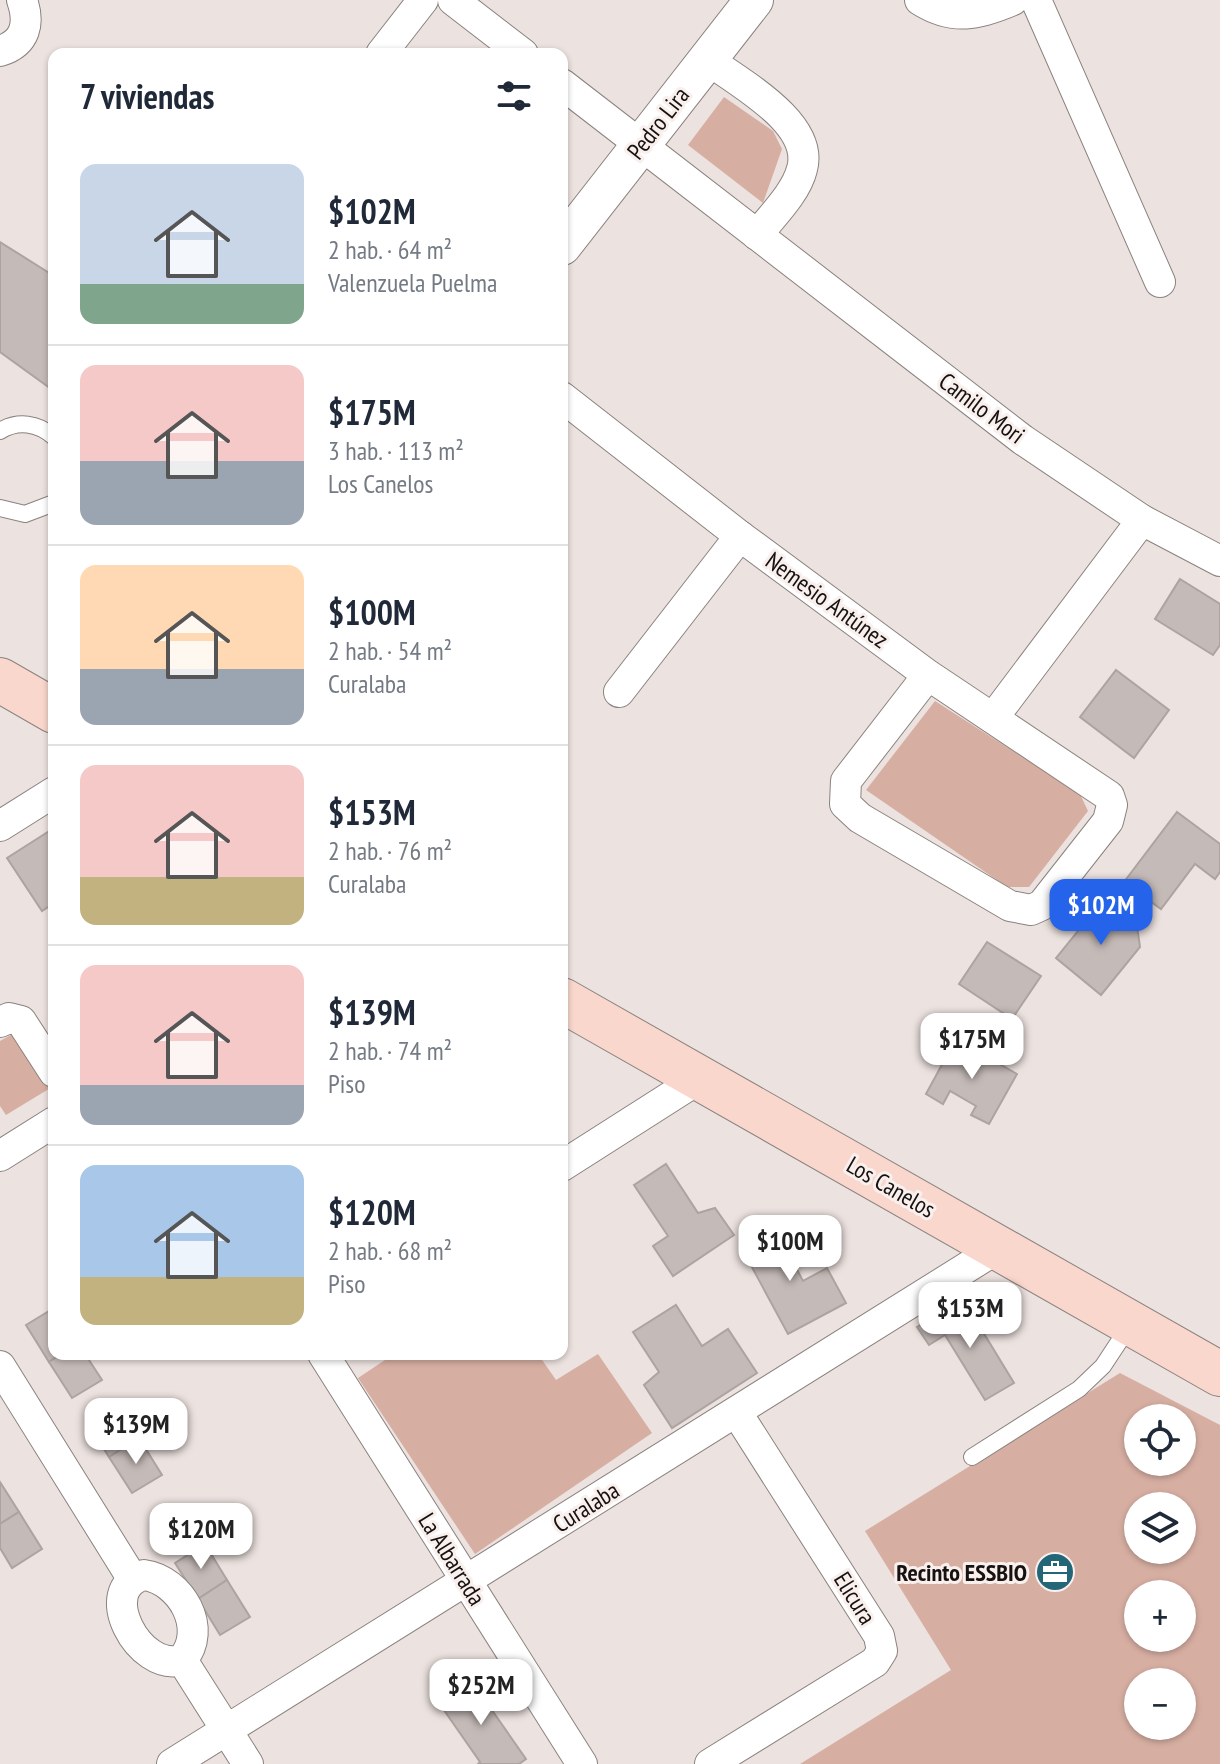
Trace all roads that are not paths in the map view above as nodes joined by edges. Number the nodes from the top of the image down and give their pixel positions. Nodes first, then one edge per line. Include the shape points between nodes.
1 (22, 0) edge
2 (423, 0) edge
3 (453, 0) edge
4 (754, 0) edge
5 (920, 0) edge
6 (1013, 0) edge
7 (1036, 0) edge
8 (386, 48) edge
9 (515, 48) edge
10 (0, 51) edge
11 (707, 59) junction
12 (568, 89) edge
13 (640, 145) junction
14 (757, 235) junction
15 (568, 238) edge
16 (1160, 282) dead end
17 (568, 402) edge
18 (0, 431) edge
19 (48, 433) edge
20 (48, 505) edge
21 (0, 508) edge
22 (1142, 520) junction
23 (740, 536) junction
24 (1220, 561) edge
25 (928, 675) junction
26 (0, 680) edge
27 (619, 692) dead end
28 (48, 708) edge
29 (993, 718) junction
30 (48, 796) edge
31 (0, 826) edge
32 (568, 1003) edge
33 (0, 1022) edge
34 (48, 1063) edge
35 (700, 1078) junction
36 (48, 1125) edge
37 (4, 1145) edge
38 (568, 1162) edge
39 (998, 1248) junction
40 (1131, 1324) junction
41 (327, 1360) edge
42 (0, 1366) edge
43 (1220, 1374) edge
44 (737, 1413) junction
45 (972, 1457) dead end
46 (132, 1578) junction
47 (467, 1582) junction
48 (182, 1660) junction
49 (227, 1730) junction
50 (172, 1764) edge
51 (248, 1764) edge
52 (582, 1764) edge
53 (710, 1764) edge

1 - 10 street via 27,26
2 - 8 street
3 - 9 street
4 - 11 street, Pedro Lira
5 - 6 street via 956,15 973,15
7 - 16 street
11 - 13 street, Pedro Lira
11 - 14 street via 792,125 804,149 798,180
12 - 13 street, Camilo Mori
13 - 14 street, Camilo Mori
13 - 15 street, Pedro Lira
14 - 22 street, Camilo Mori via 1023,440
17 - 23 street, Nemesio Antúnez
18 - 19 lane via 21,424
20 - 21 lane via 25,514
22 - 24 street, Camilo Mori
22 - 29 street
23 - 25 street, Nemesio Antúnez
23 - 27 street
25 - 29 street, Nemesio Antúnez
25 - 29 street, Nemesio Antúnez via 846,781 845,804 860,818 1010,906 1031,910 1042,905 1108,821 1112,805 1102,789
26 - 28 main road
30 - 31 street
32 - 35 main road, Los Canelos
33 - 34 street via 21,1021
35 - 38 street
35 - 39 main road, Los Canelos
36 - 37 street
39 - 40 main road, Los Canelos
39 - 44 street, Curalaba
40 - 43 main road, Los Canelos
40 - 45 lane via 1103,1366 1079,1389
41 - 47 street, La Albarrada
42 - 46 street
44 - 47 street, Curalaba
44 - 53 street, Elicura via 879,1636 882,1651 875,1662
46 - 48 street via 121,1597 125,1620 154,1659
46 - 48 street via 144,1575 167,1582 187,1610 194,1643
47 - 49 street, Curalaba
47 - 52 street, La Albarrada
48 - 49 street
49 - 50 street, Curalaba
49 - 51 street

